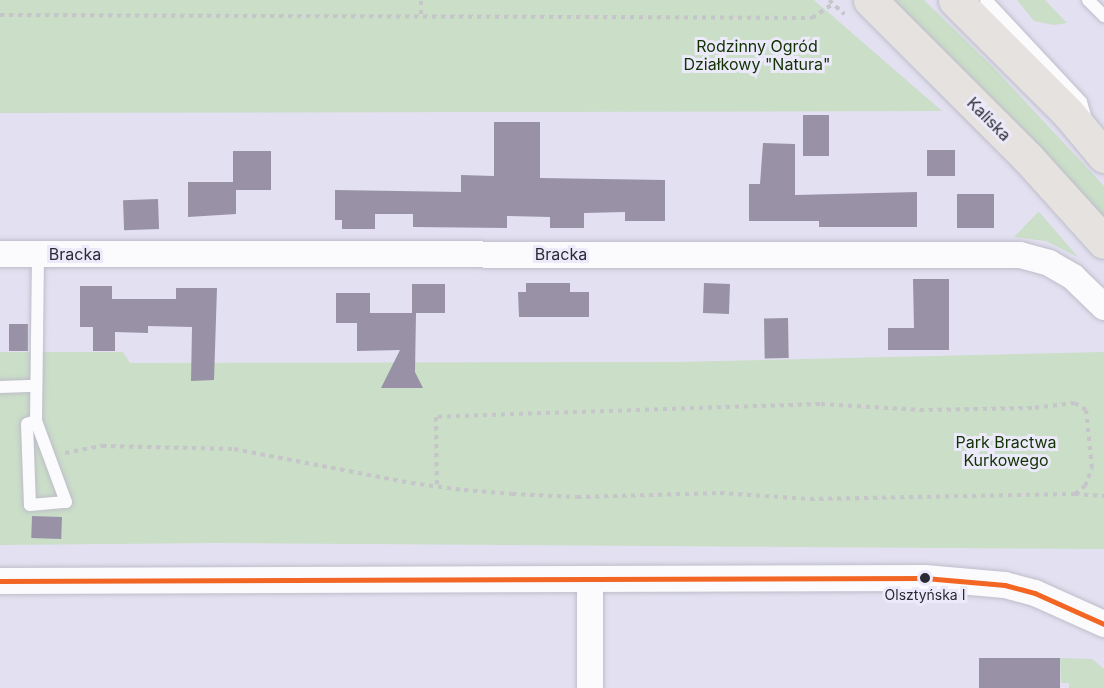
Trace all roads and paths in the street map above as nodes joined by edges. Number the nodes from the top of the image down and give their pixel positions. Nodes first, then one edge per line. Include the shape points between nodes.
1 (421, 0) edge
2 (870, 0) edge
3 (955, 0) edge
4 (986, 0) edge
5 (1088, 0) edge
6 (833, 4) dead end
7 (421, 14) junction
8 (0, 15) edge
9 (1104, 16) edge
10 (1098, 148) edge
11 (1104, 242) edge
12 (0, 254) edge
13 (38, 254) junction
14 (1104, 307) edge
15 (36, 386) junction
16 (0, 387) edge
17 (36, 421) junction
18 (50, 458) junction
19 (437, 487) junction
20 (1075, 494) junction
21 (1104, 496) edge
22 (590, 580) junction
23 (0, 581) edge
24 (1104, 624) edge
25 (590, 688) edge

1 - 7 path
2 - 11 main road, Kaliska via 1028,158
3 - 10 main road
4 - 10 lane via 1081,102
5 - 9 lane
6 - 7 path via 812,18
7 - 8 path
12 - 13 street, Bracka
13 - 14 street, Bracka via 1020,255 1049,263 1072,277
13 - 15 lane
15 - 16 lane
15 - 17 lane
17 - 18 lane
17 - 18 lane via 27,424 30,506 66,502
18 - 19 path via 80,448 189,445 234,449
19 - 20 path via 577,496 720,493 810,499
19 - 20 path via 436,417 820,404 924,410 1076,403 1086,410 1092,468 1085,486
20 - 21 path
22 - 23 street
22 - 24 street via 968,581 1035,593
22 - 25 street

